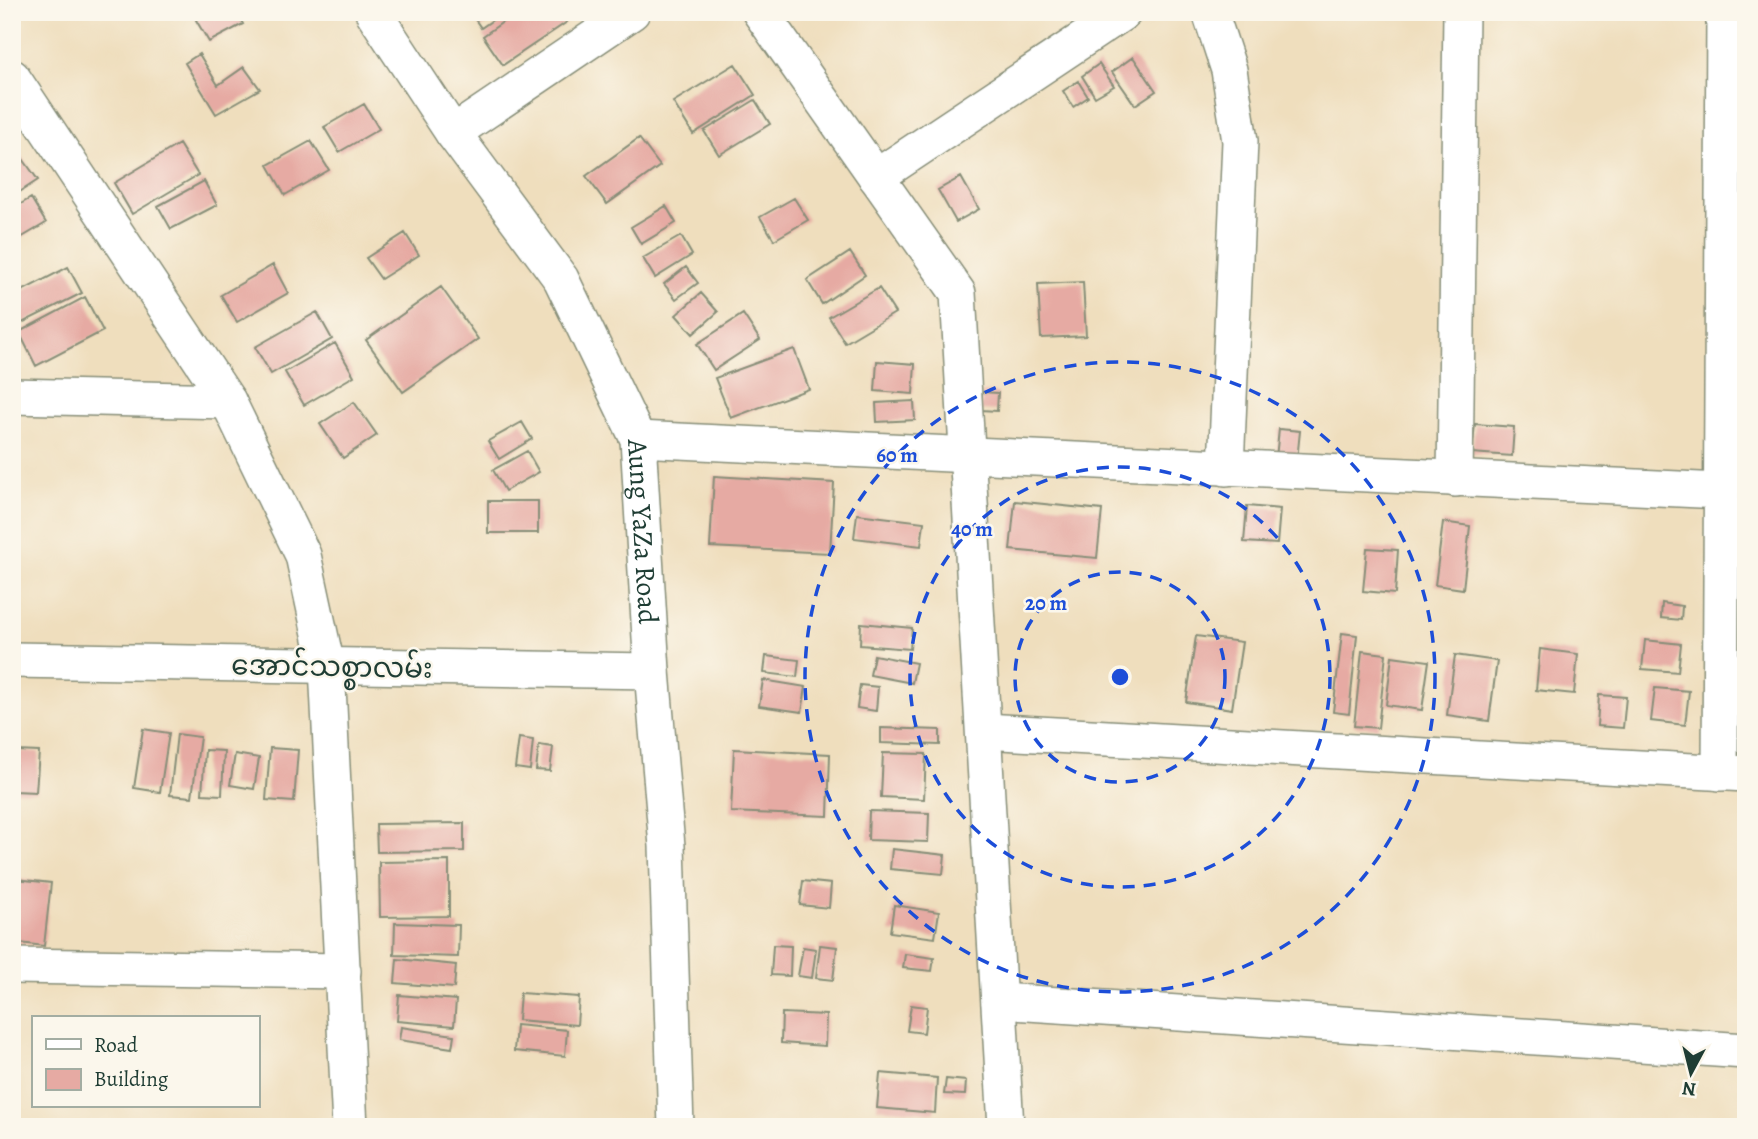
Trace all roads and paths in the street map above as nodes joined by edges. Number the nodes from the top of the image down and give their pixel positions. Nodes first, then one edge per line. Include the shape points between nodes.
1 (373, 12) edge
2 (632, 12) edge
3 (760, 12) edge
4 (1124, 12) edge
5 (1210, 12) edge
6 (1461, 12) edge
7 (1724, 12) edge
8 (12, 77) edge
9 (453, 133) junction
10 (876, 177) junction
11 (12, 396) edge
12 (229, 401) junction
13 (638, 439) junction
14 (968, 456) junction
15 (1226, 468) junction
16 (1455, 479) junction
17 (1721, 491) junction
18 (12, 660) edge
19 (327, 666) junction
20 (652, 671) junction
21 (984, 732) junction
22 (1733, 773) edge
23 (12, 966) edge
24 (343, 971) junction
25 (999, 1001) junction
26 (1746, 1051) edge
27 (350, 1127) edge
28 (676, 1127) edge
29 (1006, 1127) edge

1 - 9 street, Aung YaZa Road
2 - 9 street
3 - 10 street
4 - 10 street
5 - 15 street via 1229,70 1240,141
6 - 16 street
7 - 17 street
8 - 12 street
9 - 13 street, Aung YaZa Road via 561,279
10 - 14 street via 958,293
11 - 12 street
12 - 19 street via 303,555
13 - 14 street
13 - 20 street, Aung YaZa Road
14 - 15 street
14 - 21 street
15 - 16 street
16 - 17 street
17 - 22 street
18 - 19 street, အောင်သစ္စာလမ်း
19 - 20 street, အောင်သစ္စာလမ်း
19 - 24 street
20 - 28 street, Aung YaZa Road via 667,846
21 - 22 street
21 - 25 street
23 - 24 street
24 - 27 street
25 - 26 street
25 - 29 street

